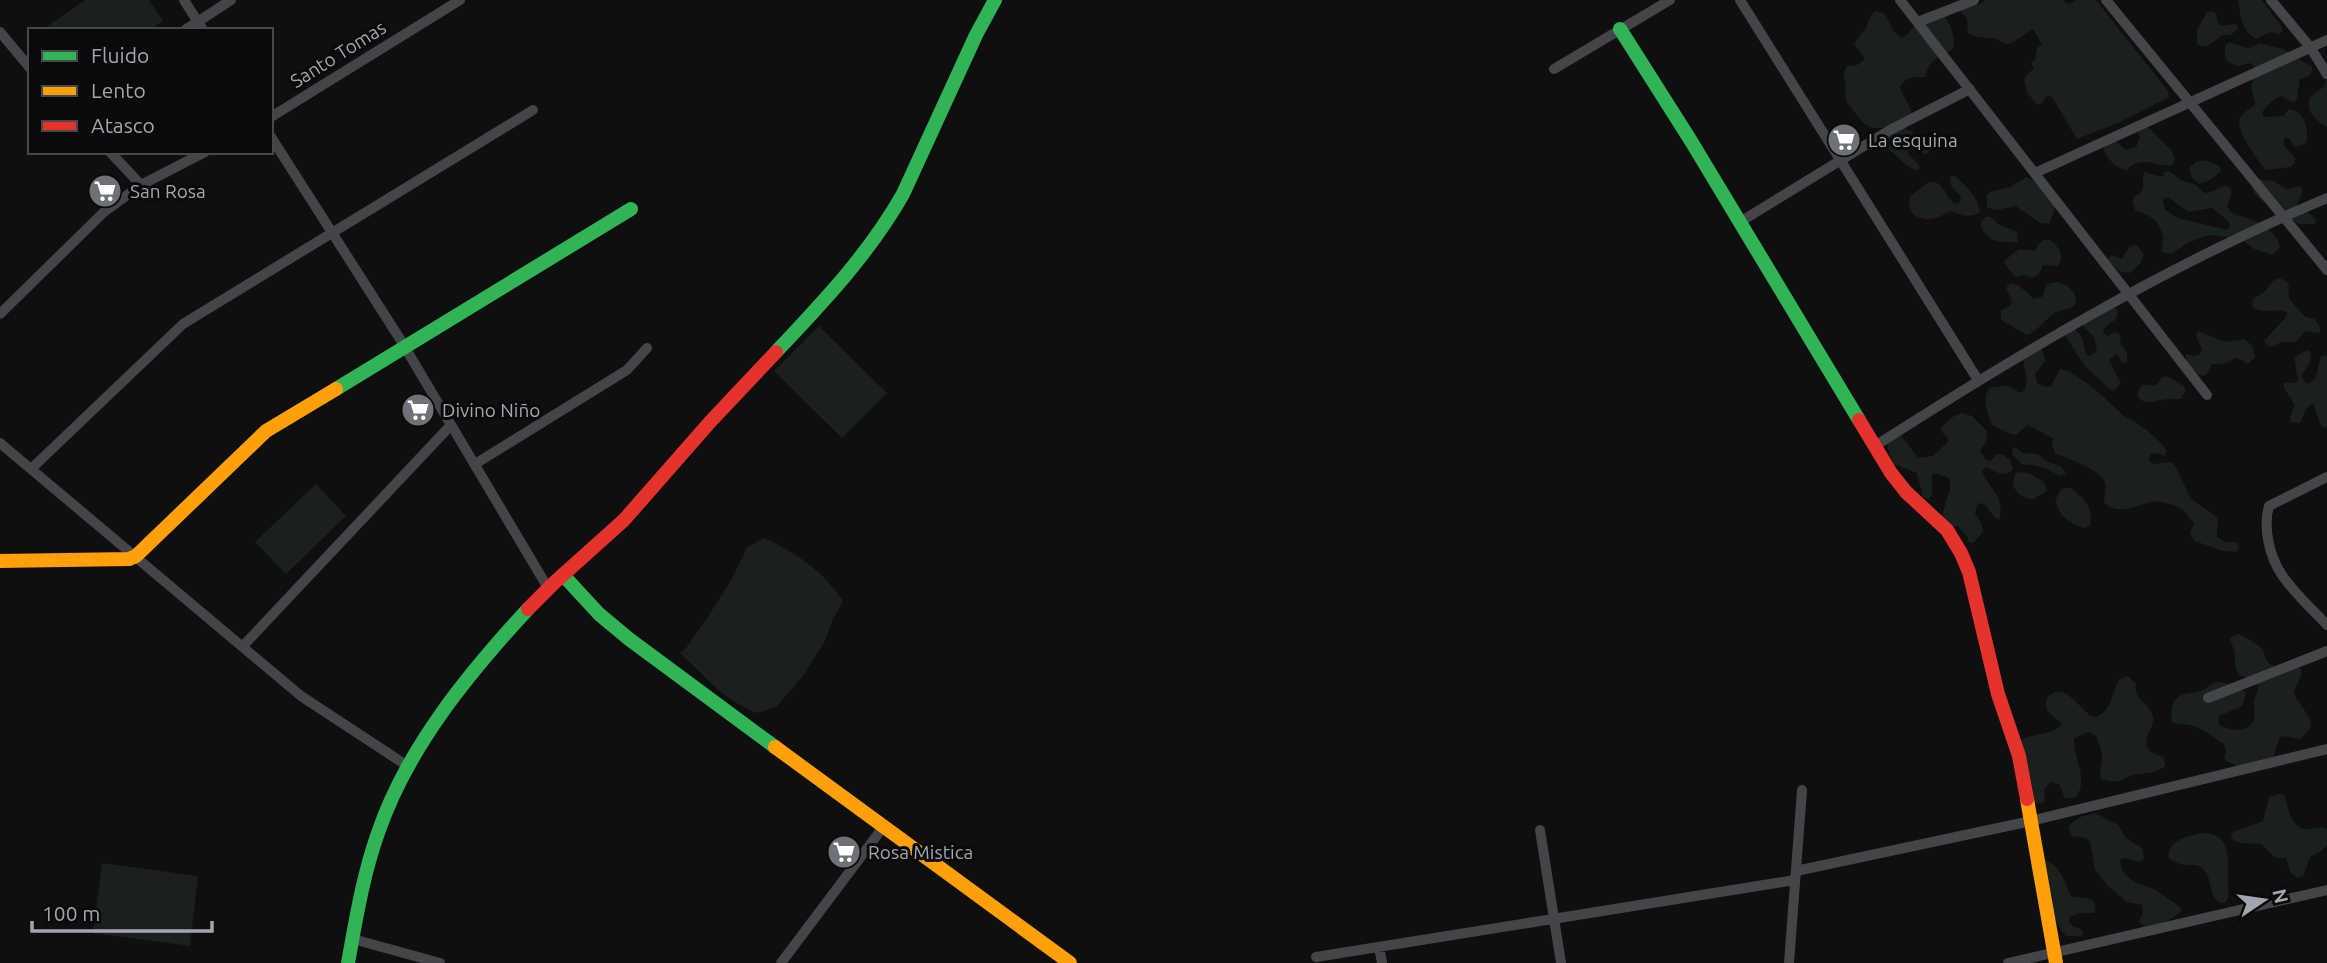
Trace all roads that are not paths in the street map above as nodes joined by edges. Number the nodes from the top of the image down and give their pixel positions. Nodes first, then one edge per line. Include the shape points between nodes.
1 (184, 0) edge
2 (231, 0) edge
3 (460, 0) edge
4 (995, 0) edge
5 (1670, 0) edge
6 (1740, 0) edge
7 (1900, 0) edge
8 (1974, 0) edge
9 (2106, 0) edge
10 (2271, 0) edge
11 (1917, 22) junction
12 (201, 26) edge
13 (1620, 30) junction
14 (0, 32) edge
15 (2327, 40) edge
16 (2310, 47) junction
17 (28, 66) edge
18 (1554, 69) dead end
19 (2327, 74) edge
20 (1970, 89) junction
21 (2189, 101) junction
22 (533, 110) dead end
23 (273, 116) edge
24 (273, 139) edge
25 (112, 154) edge
26 (201, 154) edge
27 (1839, 159) junction
28 (2035, 173) junction
29 (141, 186) junction
30 (2327, 198) edge
31 (631, 209) dead end
32 (2283, 217) junction
33 (1740, 222) junction
34 (333, 233) junction
35 (2327, 270) edge
36 (2128, 293) junction
37 (0, 314) edge
38 (405, 347) junction
39 (647, 348) dead end
40 (1978, 380) junction
41 (2207, 395) dead end
42 (451, 425) junction
43 (0, 443) edge
44 (1875, 446) junction
45 (475, 464) junction
46 (31, 469) junction
47 (2327, 477) edge
48 (136, 556) junction
49 (0, 561) edge
50 (563, 575) junction
51 (548, 588) junction
52 (2327, 625) edge
53 (243, 646) junction
54 (2327, 651) edge
55 (2208, 698) dead end
56 (2327, 749) edge
57 (409, 767) junction
58 (1802, 790) dead end
59 (2031, 821) junction
60 (884, 826) junction
61 (1540, 830) dead end
62 (1796, 876) junction
63 (2327, 890) edge
64 (1554, 919) junction
65 (353, 939) junction
66 (1379, 947) junction
67 (1315, 957) dead end
68 (2055, 958) edge
69 (348, 963) edge
70 (440, 963) edge
71 (781, 963) edge
72 (1070, 963) edge
73 (1381, 963) edge
74 (1561, 963) edge
75 (1789, 963) edge
76 (2008, 963) edge

1 - 12 street
2 - 12 street
3 - 23 street, Santo Tomas
4 - 50 street via 903,194 873,241 624,520
5 - 13 street
6 - 27 street
7 - 11 street
8 - 11 street
9 - 21 street
10 - 16 street
11 - 20 street
13 - 18 street
13 - 33 street
14 - 17 street
15 - 16 street
16 - 19 street
16 - 21 street
20 - 27 street
20 - 28 street
21 - 28 street
21 - 32 street
22 - 34 street
24 - 34 street
25 - 29 street
26 - 29 street
27 - 33 street
27 - 40 street
28 - 36 street
29 - 37 street via 88,226
30 - 32 street
31 - 38 street
32 - 35 street
32 - 36 street
33 - 44 street
34 - 38 street
34 - 46 street via 183,324
36 - 40 street
36 - 41 street
38 - 42 street
38 - 48 street via 266,431
39 - 45 street via 627,370
40 - 44 street
42 - 45 street
42 - 53 street
43 - 46 street
44 - 59 street via 1906,492 1947,530 1969,572 1998,694 2019,756
45 - 51 street
46 - 48 street
47 - 52 street via 2269,506 2265,520 2281,574
48 - 49 street
48 - 53 street
50 - 51 street
50 - 60 street via 629,639
51 - 57 street via 471,676
53 - 57 street via 301,696
54 - 55 street
56 - 59 street
57 - 65 street via 377,837
58 - 62 street
59 - 62 street
59 - 68 street
60 - 71 street
60 - 72 street
61 - 64 street
62 - 64 street
62 - 75 street
63 - 68 street
64 - 66 street
64 - 74 street
65 - 69 street
65 - 70 street
66 - 67 street
66 - 73 street
68 - 76 street

